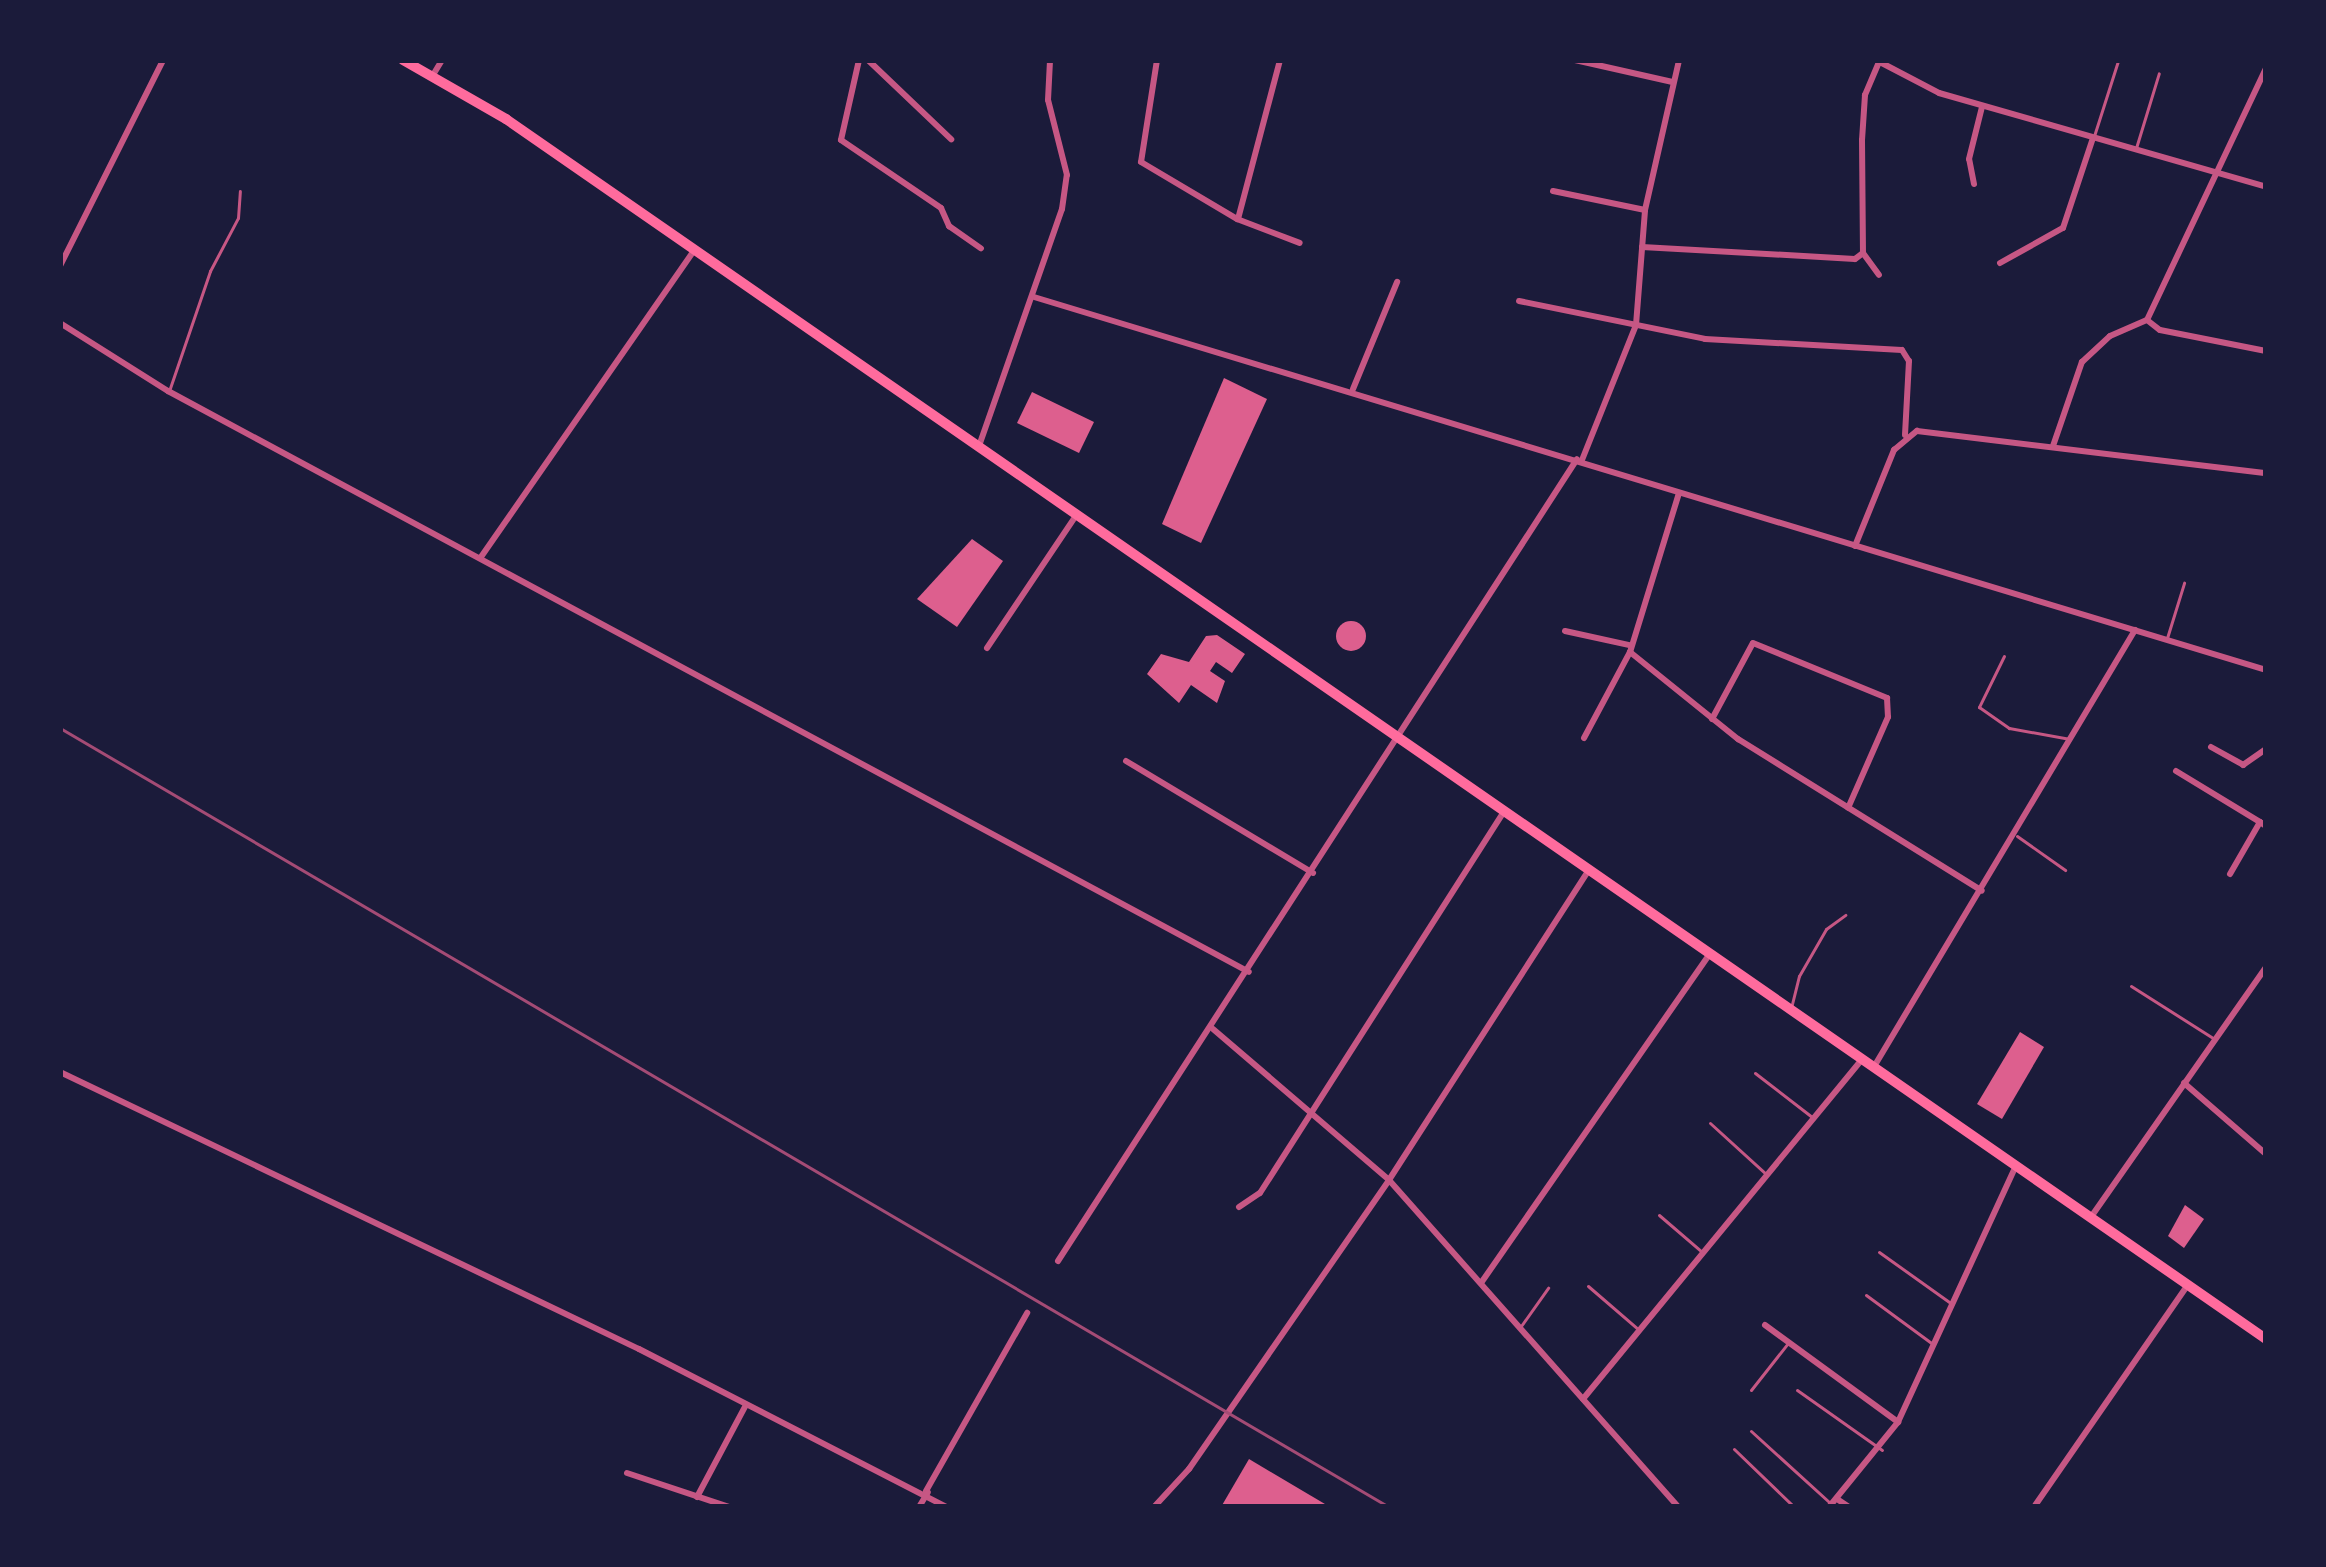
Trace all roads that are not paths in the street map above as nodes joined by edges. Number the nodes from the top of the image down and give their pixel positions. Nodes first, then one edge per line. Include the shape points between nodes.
1 (163, 60) edge
2 (403, 60) edge
3 (442, 60) edge
4 (861, 60) edge
5 (1050, 60) edge
6 (1157, 60) edge
7 (1280, 60) edge
8 (1576, 60) edge
9 (1678, 60) edge
10 (1878, 61) edge
11 (2118, 61) edge
12 (2266, 68) edge
13 (2159, 73) dead end
14 (433, 75) junction
15 (1673, 82) junction
16 (1982, 106) junction
17 (2093, 138) junction
18 (951, 139) dead end
19 (2136, 150) junction
20 (2215, 172) junction
21 (1974, 184) dead end
22 (2266, 187) edge
23 (240, 191) dead end
24 (1553, 191) dead end
25 (1645, 210) junction
26 (1238, 219) junction
27 (1300, 243) dead end
28 (981, 248) dead end
29 (1642, 248) junction
30 (695, 249) junction
31 (1864, 254) junction
32 (2000, 263) dead end
33 (60, 266) edge
34 (1880, 275) dead end
35 (1397, 282) dead end
36 (1034, 296) junction
37 (1519, 301) dead end
38 (2147, 320) junction
39 (60, 323) edge
40 (1636, 326) junction
41 (2266, 351) edge
42 (1352, 391) junction
43 (169, 392) junction
44 (1905, 435) junction
45 (979, 446) junction
46 (2053, 446) junction
47 (1580, 460) junction
48 (2266, 473) edge
49 (1679, 494) junction
50 (1077, 514) junction
51 (1855, 546) junction
52 (481, 557) junction
53 (2184, 583) dead end
54 (2135, 630) junction
55 (1564, 631) dead end
56 (2167, 640) junction
57 (987, 648) dead end
58 (1630, 649) junction
59 (2004, 656) dead end
60 (2266, 670) edge
61 (1712, 719) junction
62 (1584, 738) dead end
63 (1400, 739) junction
64 (2071, 740) junction
65 (2211, 748) dead end
66 (2266, 749) edge
67 (1126, 761) dead end
68 (2176, 771) dead end
69 (1848, 808) junction
70 (1504, 811) junction
71 (2263, 824) edge
72 (2016, 835) junction
73 (1589, 870) junction
74 (2065, 870) dead end
75 (1313, 873) junction
76 (2230, 874) dead end
77 (1982, 891) junction
78 (1845, 915) dead end
79 (1710, 954) junction
80 (1249, 972) junction
81 (2264, 973) edge
82 (2131, 986) dead end
83 (1790, 1010) junction
84 (1211, 1028) junction
85 (2215, 1039) junction
86 (1862, 1058) junction
87 (1874, 1067) junction
88 (60, 1072) edge
89 (1755, 1072) dead end
90 (2184, 1083) junction
91 (1306, 1113) junction
92 (1814, 1118) junction
93 (1710, 1124) dead end
94 (2266, 1154) edge
95 (2016, 1165) junction
96 (1767, 1174) junction
97 (1390, 1178) junction
98 (1239, 1207) dead end
99 (1659, 1215) dead end
100 (2091, 1217) junction
101 (1703, 1252) junction
102 (1879, 1252) dead end
103 (1058, 1261) dead end
104 (1481, 1283) junction
105 (2188, 1285) junction
106 (1588, 1286) dead end
107 (1548, 1288) dead end
108 (1866, 1295) dead end
109 (1954, 1305) junction
110 (1027, 1313) dead end
111 (1766, 1325) dead end
112 (1520, 1328) junction
113 (1639, 1330) junction
114 (2266, 1339) edge
115 (1789, 1342) junction
116 (1935, 1346) junction
117 (1751, 1390) dead end
118 (1797, 1390) dead end
119 (1583, 1399) junction
120 (747, 1403) junction
121 (1898, 1422) junction
122 (1751, 1431) dead end
123 (1734, 1449) dead end
124 (1882, 1450) junction
125 (627, 1473) dead end
126 (927, 1492) junction
127 (697, 1497) junction
128 (1833, 1503) edge
129 (730, 1507) edge
130 (919, 1507) edge
131 (947, 1507) edge
132 (1154, 1507) edge
133 (1678, 1507) edge
134 (1794, 1507) edge
135 (1849, 1507) edge
136 (2034, 1507) edge

1 - 33 street
2 - 14 main road
3 - 14 street
4 - 18 street
4 - 28 street via 841,140 941,208 949,226
5 - 36 street via 1048,100 1067,176
6 - 26 street via 1141,162
7 - 26 street
8 - 15 street
9 - 15 street
10 - 16 street
10 - 31 street via 1862,116
11 - 17 lane
12 - 20 street
13 - 19 lane
14 - 30 main road
15 - 25 street
16 - 17 street
16 - 21 street via 1970,159
17 - 19 street
17 - 32 street via 2063,228
19 - 20 street
20 - 22 street
20 - 38 street via 2185,253
23 - 43 lane via 238,218 210,271
24 - 25 street
25 - 29 street
26 - 27 street
29 - 31 street
29 - 40 street
30 - 45 main road
30 - 52 street
31 - 34 street
35 - 42 street
36 - 42 street
36 - 45 street
37 - 40 street
38 - 41 street via 2160,330
38 - 46 street via 2110,335 2082,362
39 - 43 street
40 - 44 street via 1705,339 1902,350 1909,361
40 - 47 street
42 - 47 street
43 - 52 street
44 - 46 street
44 - 51 street
45 - 50 main road
46 - 48 street
47 - 49 street
47 - 63 street
49 - 51 street
49 - 58 street
50 - 57 street
50 - 63 main road
51 - 54 street
52 - 80 street
53 - 56 lane
54 - 56 street
54 - 64 street
55 - 58 street
56 - 60 street
58 - 61 street
58 - 62 street
59 - 64 lane via 1979,707 2008,728
61 - 69 street
61 - 69 street via 1753,644 1888,698 1888,717
63 - 70 main road
63 - 75 street
64 - 72 street
65 - 66 street via 2243,766
67 - 75 street
68 - 71 street
69 - 77 street
70 - 73 main road
70 - 91 street
71 - 76 street
72 - 74 lane
72 - 77 street
73 - 79 main road
73 - 97 street
75 - 80 street
77 - 87 street
78 - 83 lane via 1809,958
79 - 83 main road
79 - 104 street
80 - 84 street
81 - 85 street
82 - 85 lane
83 - 86 main road
84 - 91 street
84 - 103 street
85 - 90 street
86 - 87 main road
86 - 92 street
87 - 95 main road
88 - 120 street
89 - 92 lane
90 - 94 street
90 - 100 street
91 - 97 street
91 - 98 street via 1260,1193
92 - 96 street
93 - 96 lane
95 - 100 main road
95 - 109 street
96 - 101 street
97 - 104 street
97 - 132 street
99 - 101 lane
100 - 105 main road
101 - 113 street
102 - 109 lane
104 - 112 street
105 - 114 main road
105 - 136 street
106 - 113 lane
107 - 112 lane
108 - 116 lane
109 - 116 street
110 - 126 street
111 - 115 street
112 - 119 street
113 - 119 street
115 - 117 lane
115 - 121 street
116 - 121 street
118 - 124 lane
119 - 133 street
120 - 126 street
120 - 127 street
121 - 124 street
122 - 128 lane
123 - 134 lane
124 - 128 street
125 - 127 street
126 - 130 street
126 - 131 street
127 - 129 street
128 - 135 street

